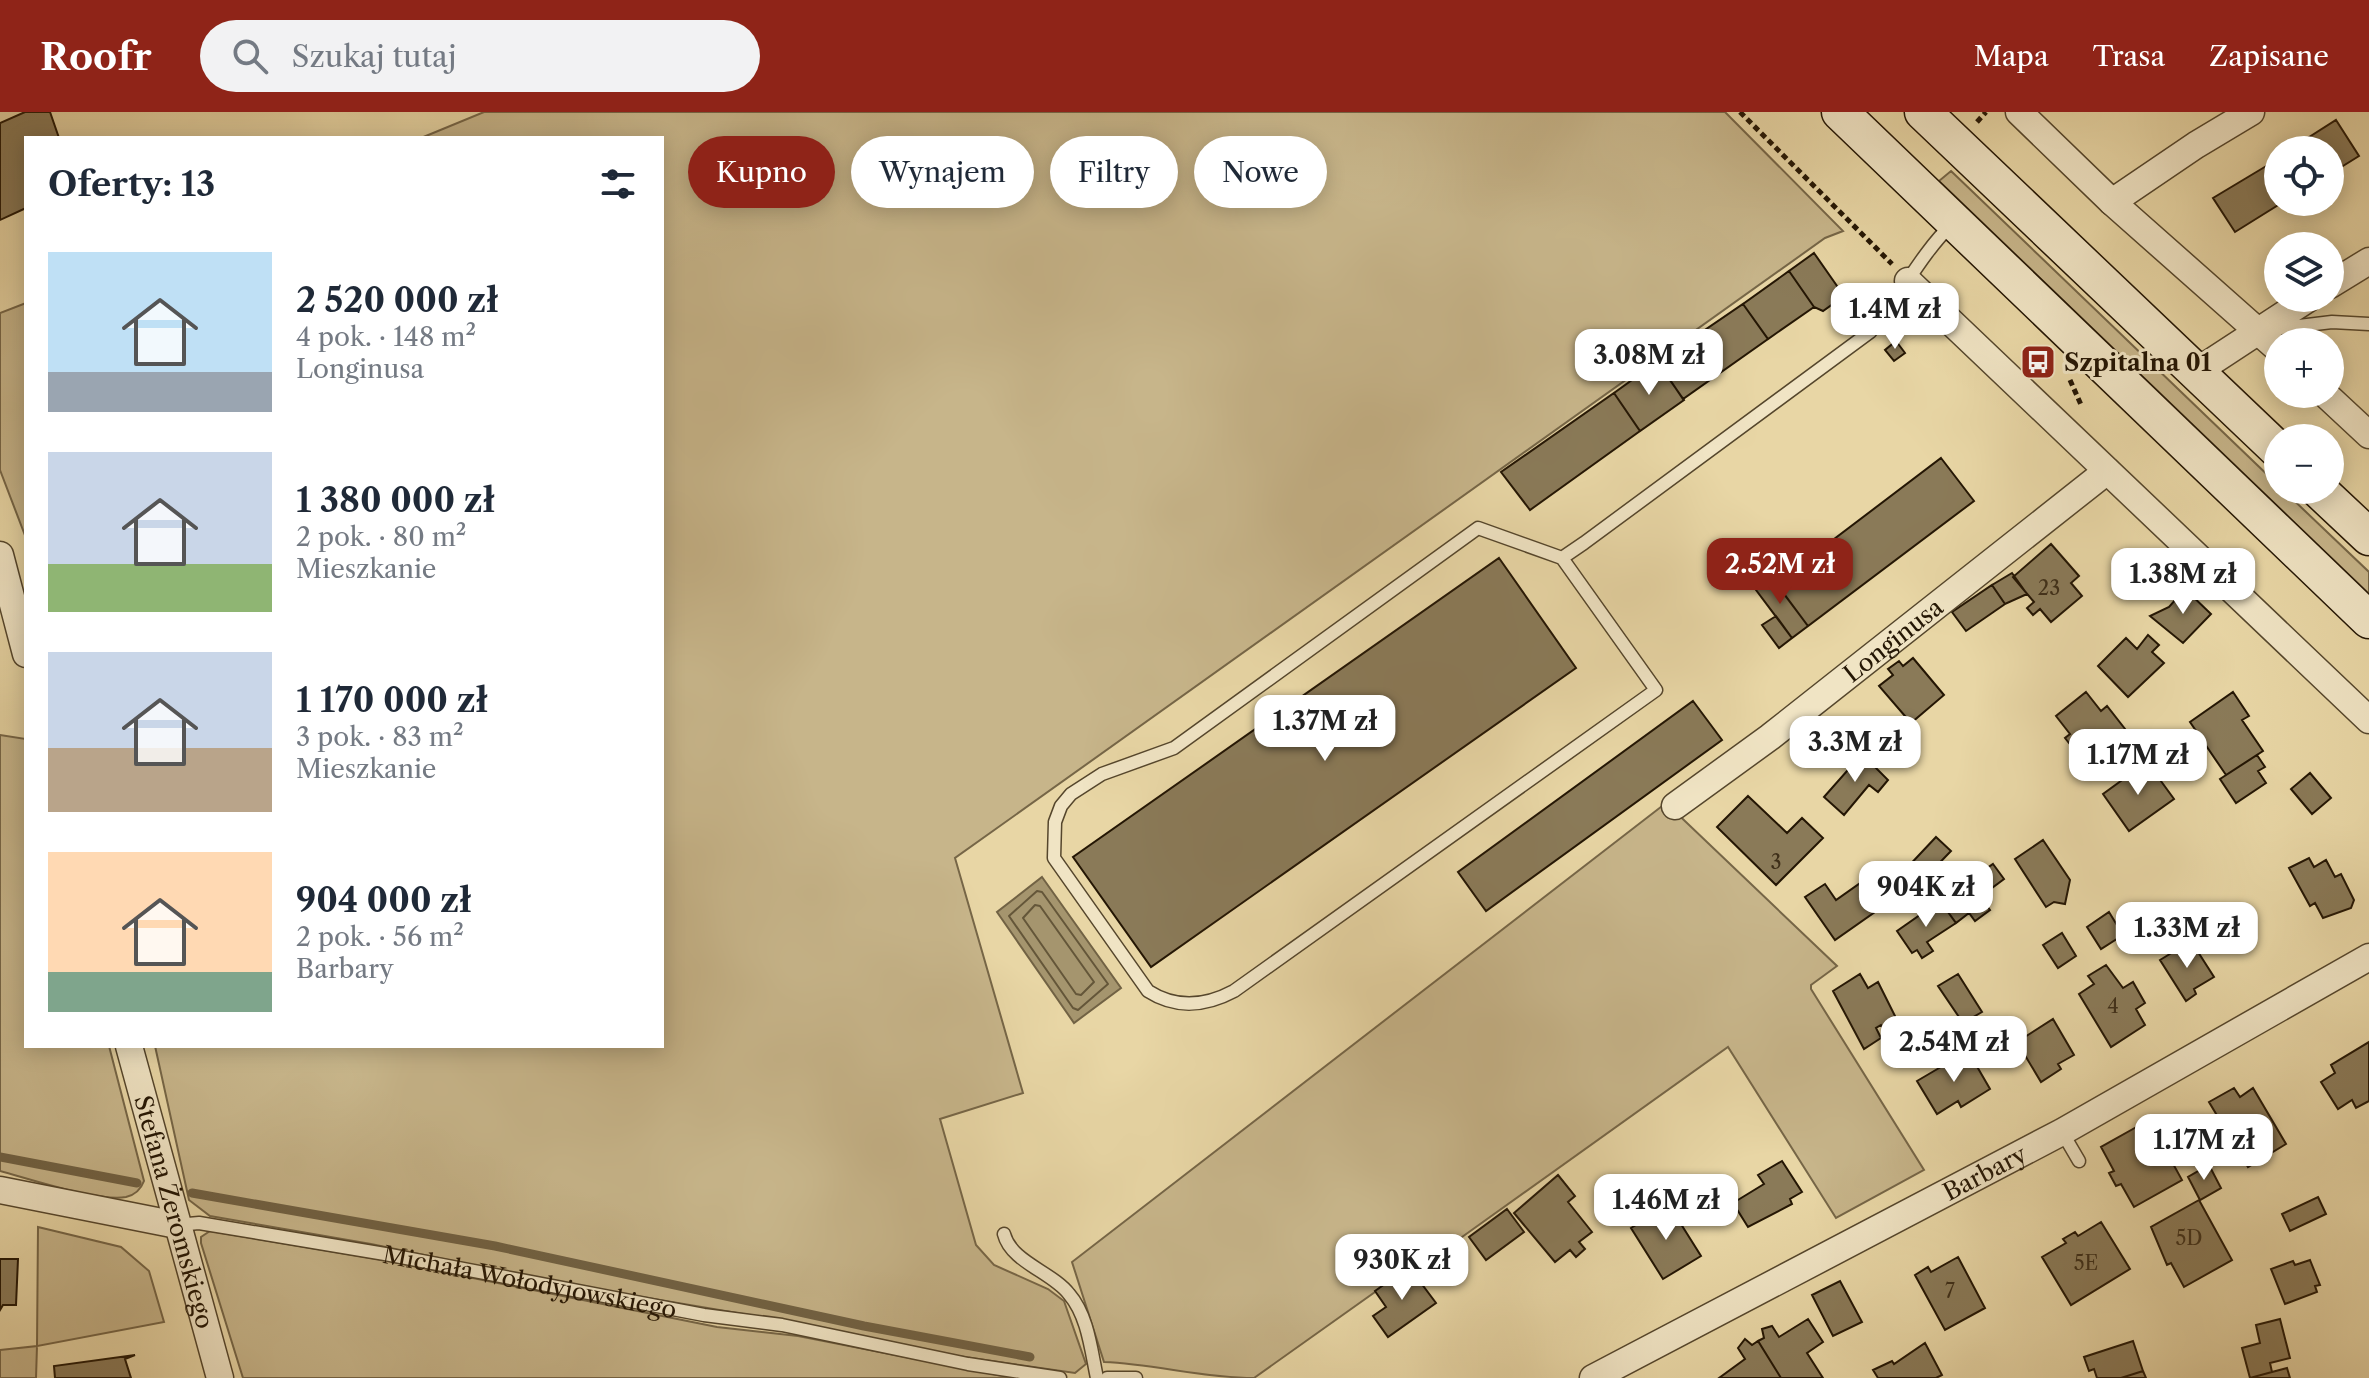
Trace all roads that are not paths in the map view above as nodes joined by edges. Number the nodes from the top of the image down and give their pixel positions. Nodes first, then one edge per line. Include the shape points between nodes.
1 (1840, 112) edge
2 (1923, 112) edge
3 (2019, 112) edge
4 (2251, 112) edge
5 (2112, 202) junction
6 (1954, 221) junction
7 (2369, 261) edge
8 (2344, 276) edge
9 (1908, 281) junction
10 (2287, 312) edge
11 (2369, 324) edge
12 (2258, 330) junction
13 (2264, 336) edge
14 (2196, 372) junction
15 (2340, 408) edge
16 (2369, 435) edge
17 (2264, 437) edge
18 (2107, 471) junction
19 (2334, 504) edge
20 (2369, 537) edge
21 (0, 555) edge
22 (1562, 558) junction
23 (7, 612) edge
24 (2369, 620) edge
25 (24, 650) edge
26 (2369, 720) edge
27 (1675, 806) dead end
28 (2369, 957) edge
29 (130, 1048) edge
30 (2062, 1132) junction
31 (2079, 1161) dead end
32 (0, 1190) edge
33 (177, 1225) junction
34 (1004, 1234) dead end
35 (220, 1378) edge
36 (1060, 1378) edge
37 (1097, 1378) edge
38 (1107, 1378) edge
39 (1136, 1378) edge
40 (1593, 1378) edge

1 - 6 main road
2 - 14 main road
3 - 5 street
4 - 5 street
5 - 12 street
6 - 9 lane via 1930,245
6 - 24 main road
7 - 8 street
9 - 18 street
9 - 22 lane via 1870,332
10 - 12 street
11 - 12 lane
12 - 13 street
12 - 14 street
14 - 17 main road
15 - 16 street
18 - 26 street
18 - 27 street, Longinusa
19 - 20 main road
21 - 23 street
22 - 22 lane via 1478,528 1174,748 1102,774 1071,794 1055,822 1054,858 1148,991 1196,1004 1234,991 1656,690
23 - 25 street
28 - 30 street, Barbary
29 - 33 street, Stefana Żeromskiego
30 - 31 lane
30 - 40 street, Barbary
32 - 33 street, Michała Wołodyjowskiego
33 - 35 street, Stefana Żeromskiego
33 - 36 lane, Michała Wołodyjowskiego via 199,1223 385,1254
34 - 37 lane via 1020,1256 1069,1294 1085,1324
38 - 39 lane

